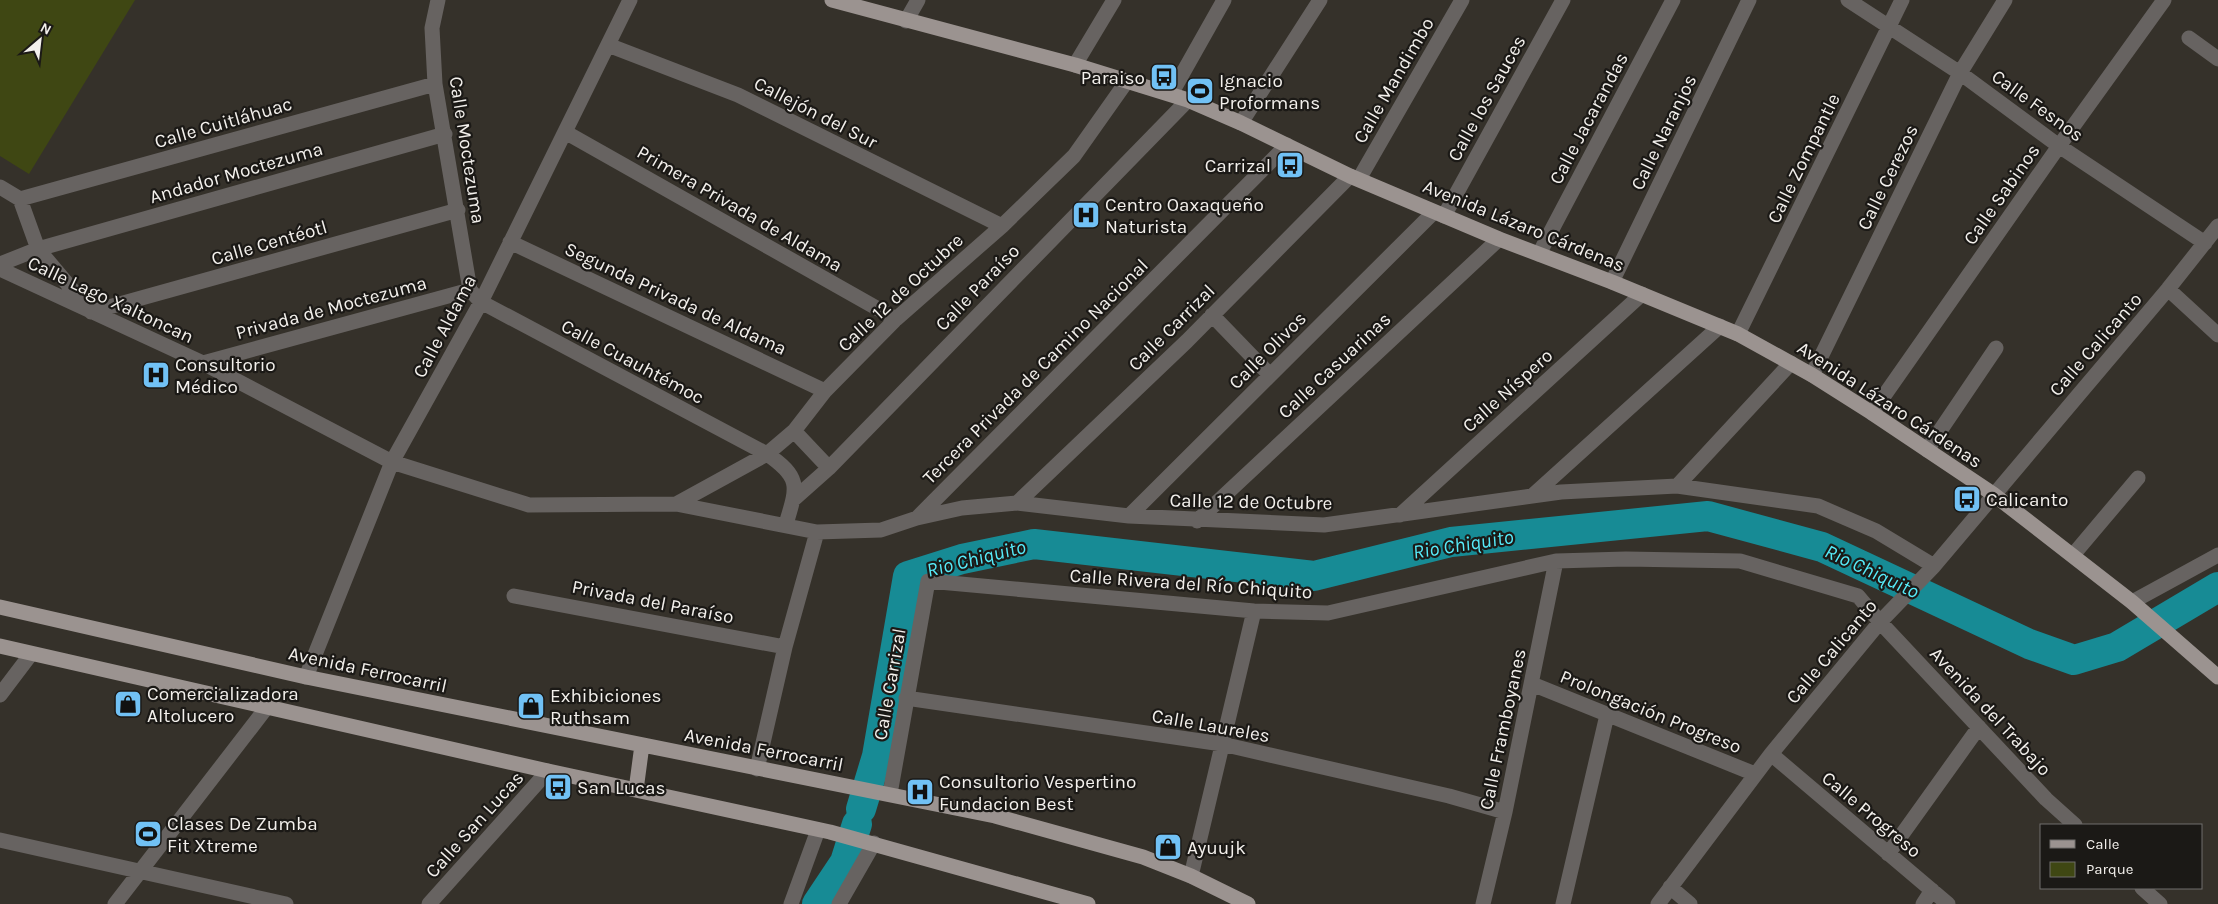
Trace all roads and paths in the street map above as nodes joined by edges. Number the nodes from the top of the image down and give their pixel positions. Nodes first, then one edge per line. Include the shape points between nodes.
1 (438, 0) edge
2 (630, 0) edge
3 (832, 0) edge
4 (918, 0) edge
5 (1114, 0) edge
6 (1224, 0) edge
7 (1320, 0) edge
8 (1462, 0) edge
9 (1563, 0) edge
10 (1672, 0) edge
11 (1749, 0) edge
12 (1848, 0) edge
13 (1902, 0) edge
14 (2005, 0) edge
15 (2164, 0) edge
16 (906, 20) junction
17 (1890, 27) junction
18 (2189, 38) dead end
19 (608, 44) junction
20 (2218, 59) edge
21 (1075, 64) junction
22 (1960, 73) junction
23 (1126, 81) junction
24 (436, 84) junction
25 (1171, 94) junction
26 (1188, 100) junction
27 (1240, 123) junction
28 (565, 132) junction
29 (445, 134) junction
30 (1287, 146) junction
31 (2059, 146) junction
32 (1354, 178) junction
33 (0, 187) edge
34 (20, 199) junction
35 (458, 210) junction
36 (1439, 214) junction
37 (1002, 226) junction
38 (2218, 226) edge
39 (1499, 239) junction
40 (510, 242) junction
41 (2205, 243) junction
42 (38, 249) junction
43 (1539, 254) junction
44 (0, 264) edge
45 (0, 269) edge
46 (1612, 282) junction
47 (2168, 289) junction
48 (470, 290) junction
49 (1642, 294) junction
50 (481, 302) junction
51 (91, 312) junction
52 (1212, 315) junction
53 (896, 319) junction
54 (1720, 326) junction
55 (1738, 334) junction
56 (2218, 335) edge
57 (1996, 348) dead end
58 (202, 363) junction
59 (1791, 364) junction
60 (1270, 375) junction
61 (1812, 375) junction
62 (825, 391) junction
63 (1872, 413) junction
64 (794, 431) junction
65 (1927, 450) junction
66 (768, 454) junction
67 (392, 462) junction
68 (829, 468) junction
69 (2138, 478) dead end
70 (1677, 486) junction
71 (1993, 494) junction
72 (1532, 496) junction
73 (793, 500) junction
74 (1017, 503) junction
75 (676, 504) junction
76 (1400, 515) junction
77 (1128, 516) junction
78 (918, 518) junction
79 (1197, 521) junction
80 (786, 524) junction
81 (817, 532) junction
82 (2073, 554) junction
83 (2218, 555) edge
84 (1556, 561) junction
85 (1934, 566) junction
86 (928, 581) joint
87 (514, 596) dead end
88 (2137, 606) junction
89 (0, 607) edge
90 (1254, 611) junction
91 (1880, 622) junction
92 (0, 646) edge
93 (785, 647) junction
94 (31, 654) junction
95 (306, 677) junction
96 (2218, 677) edge
97 (1532, 684) junction
98 (0, 695) edge
99 (906, 698) junction
100 (267, 707) junction
101 (1607, 715) junction
102 (1979, 727) junction
103 (1222, 744) junction
104 (642, 746) junction
105 (1771, 754) junction
106 (756, 769) junction
107 (548, 771) junction
108 (1755, 774) junction
109 (636, 790) junction
110 (885, 793) junction
111 (1506, 812) junction
112 (2074, 824) edge
113 (824, 831) junction
114 (0, 840) edge
115 (868, 842) junction
116 (1888, 854) junction
117 (140, 871) junction
118 (1191, 876) junction
119 (1670, 887) junction
120 (2143, 889) edge
121 (1932, 890) junction
122 (115, 904) edge
123 (286, 904) edge
124 (429, 904) edge
125 (791, 904) edge
126 (839, 904) edge
127 (1088, 904) edge
128 (1248, 904) edge
129 (1483, 904) edge
130 (1563, 904) edge
131 (1658, 904) edge
132 (1690, 904) edge
133 (1923, 904) edge
134 (1948, 904) edge
135 (2160, 904) edge

1 - 24 street, Calle Moctezuma via 432,28
2 - 19 street, Calle Aldama
3 - 16 main road, Avenida Lázaro Cárdenas
4 - 16 street
5 - 21 street
6 - 25 street
7 - 27 street
8 - 32 street, Calle Mandimbo
9 - 36 street, Calle los Sauces
10 - 43 street, Calle Jacarandas
11 - 46 street, Calle Naranjos
12 - 17 street, Calle Fesnos
13 - 17 street, Calle Zompantle
14 - 22 street, Calle Cerezos
15 - 31 street, Calle Sabinos
16 - 21 main road, Avenida Lázaro Cárdenas
17 - 22 street, Calle Fesnos
17 - 55 street, Calle Zompantle
18 - 20 street
19 - 28 street, Calle Aldama
19 - 37 street, Callejón del Sur via 738,95
21 - 23 main road, Avenida Lázaro Cárdenas
22 - 31 street, Calle Fesnos
22 - 61 street, Calle Cerezos
23 - 25 main road, Avenida Lázaro Cárdenas
23 - 37 street, Calle 12 de Octubre via 1074,156
24 - 29 street, Calle Moctezuma
24 - 34 street, Calle Cuitláhuac
25 - 26 main road, Avenida Lázaro Cárdenas
26 - 27 main road, Avenida Lázaro Cárdenas
26 - 68 street, Calle Paraíso
27 - 30 main road, Avenida Lázaro Cárdenas
28 - 40 street, Calle Aldama
28 - 53 street, Primera Privada de Aldama
29 - 35 street, Calle Moctezuma
29 - 42 street, Andador Moctezuma
30 - 32 main road, Avenida Lázaro Cárdenas
30 - 78 street, Tercera Privada de Camino Nacional
31 - 41 street, Calle Fesnos
31 - 63 street, Calle Sabinos
32 - 36 main road, Avenida Lázaro Cárdenas
32 - 52 street, Calle Carrizal
33 - 34 street
34 - 42 street
35 - 48 street, Calle Moctezuma
35 - 51 street, Calle Centéotl
36 - 39 main road, Avenida Lázaro Cárdenas
36 - 60 street, Calle Olivos
37 - 53 street, Calle 12 de Octubre
38 - 41 street, Calle Calicanto
39 - 43 main road, Avenida Lázaro Cárdenas
39 - 79 street, Calle Casuarinas
40 - 50 street, Calle Aldama
40 - 62 street, Segunda Privada de Aldama
41 - 47 street, Calle Calicanto
42 - 44 street
42 - 51 street
43 - 46 main road, Avenida Lázaro Cárdenas
45 - 51 street, Calle Lago Xaltoncan
46 - 49 main road, Avenida Lázaro Cárdenas
47 - 56 street
47 - 71 street, Calle Calicanto
48 - 50 street
48 - 58 street, Privada de Moctezuma
49 - 54 main road, Avenida Lázaro Cárdenas
49 - 76 street, Calle Níspero
50 - 66 street, Calle Cuauhtémoc
50 - 67 street, Calle Aldama
51 - 58 street, Calle Lago Xaltoncan
52 - 60 street
52 - 74 street, Calle Carrizal
53 - 62 street, Calle 12 de Octubre
54 - 55 main road, Avenida Lázaro Cárdenas
54 - 72 street
55 - 59 main road, Avenida Lázaro Cárdenas
57 - 65 street
58 - 67 street, Calle Lago Xaltoncan
59 - 61 main road, Avenida Lázaro Cárdenas
59 - 70 street
60 - 77 street, Calle Olivos
61 - 63 main road, Avenida Lázaro Cárdenas
62 - 64 street, Calle 12 de Octubre
63 - 65 main road, Avenida Lázaro Cárdenas
64 - 66 street, Calle 12 de Octubre
64 - 68 street
65 - 71 main road, Avenida Lázaro Cárdenas
66 - 73 street, Calle Cuauhtémoc via 792,475 795,485
66 - 75 street, Calle 12 de Octubre
67 - 75 street, Calle 12 de Octubre via 529,505
67 - 95 street, Calle Aldama
68 - 73 street, Calle Paraíso
69 - 82 street
70 - 72 street, Calle 12 de Octubre
70 - 85 street, Calle 12 de Octubre via 1818,506 1876,531
71 - 82 main road, Avenida Lázaro Cárdenas
71 - 85 street, Calle Calicanto
72 - 76 street, Calle 12 de Octubre
73 - 80 street
74 - 77 street, Calle 12 de Octubre
74 - 78 street, Calle 12 de Octubre via 962,508
75 - 80 street, Calle 12 de Octubre
76 - 79 street, Calle 12 de Octubre via 1324,526
77 - 79 street, Calle 12 de Octubre
78 - 81 street, Calle 12 de Octubre via 881,530
80 - 81 street, Calle 12 de Octubre
81 - 93 street
82 - 88 main road, Avenida Lázaro Cárdenas
83 - 88 street
84 - 90 street, Calle Rivera del Río Chiquito via 1328,613
84 - 91 street, Calle Rivera del Río Chiquito via 1740,561 1858,596
84 - 97 street, Calle Framboyanes
85 - 91 street, Calle Calicanto
86 - 90 street, Calle Rivera del Río Chiquito
86 - 99 street, Calle Carrizal
87 - 93 street, Privada del Paraíso
88 - 96 main road, Avenida Lázaro Cárdenas
89 - 95 main road, Avenida Ferrocarril
90 - 103 street
91 - 102 street, Avenida del Trabajo
91 - 105 street, Calle Calicanto
92 - 94 main road
93 - 106 street
94 - 98 street
94 - 100 main road
95 - 104 main road, Avenida Ferrocarril
97 - 101 street, Prolongación Progreso
97 - 111 street, Calle Framboyanes
99 - 103 street, Calle Laureles
99 - 110 street, Calle Carrizal
100 - 107 main road
100 - 117 street
101 - 108 street, Prolongación Progreso
101 - 130 street
102 - 112 street, Avenida del Trabajo
102 - 116 street
103 - 111 street, Calle Laureles
103 - 118 street
104 - 106 main road, Avenida Ferrocarril
104 - 109 main road
105 - 108 street, Calle Calicanto
105 - 116 street, Calle Progreso
106 - 110 main road, Avenida Ferrocarril
107 - 109 main road
107 - 124 street, Calle San Lucas
108 - 119 street, Calle Calicanto
109 - 113 main road
110 - 118 main road, Avenida Ferrocarril via 995,816 1143,857
111 - 129 street, Calle Framboyanes
113 - 115 main road
113 - 125 street
114 - 117 street
115 - 126 street
115 - 127 main road
116 - 121 street, Calle Progreso
117 - 122 street
117 - 123 street
118 - 128 main road, Avenida Ferrocarril
119 - 131 street, Calle Calicanto
119 - 132 street
120 - 135 street
121 - 133 street
121 - 134 street, Calle Progreso

